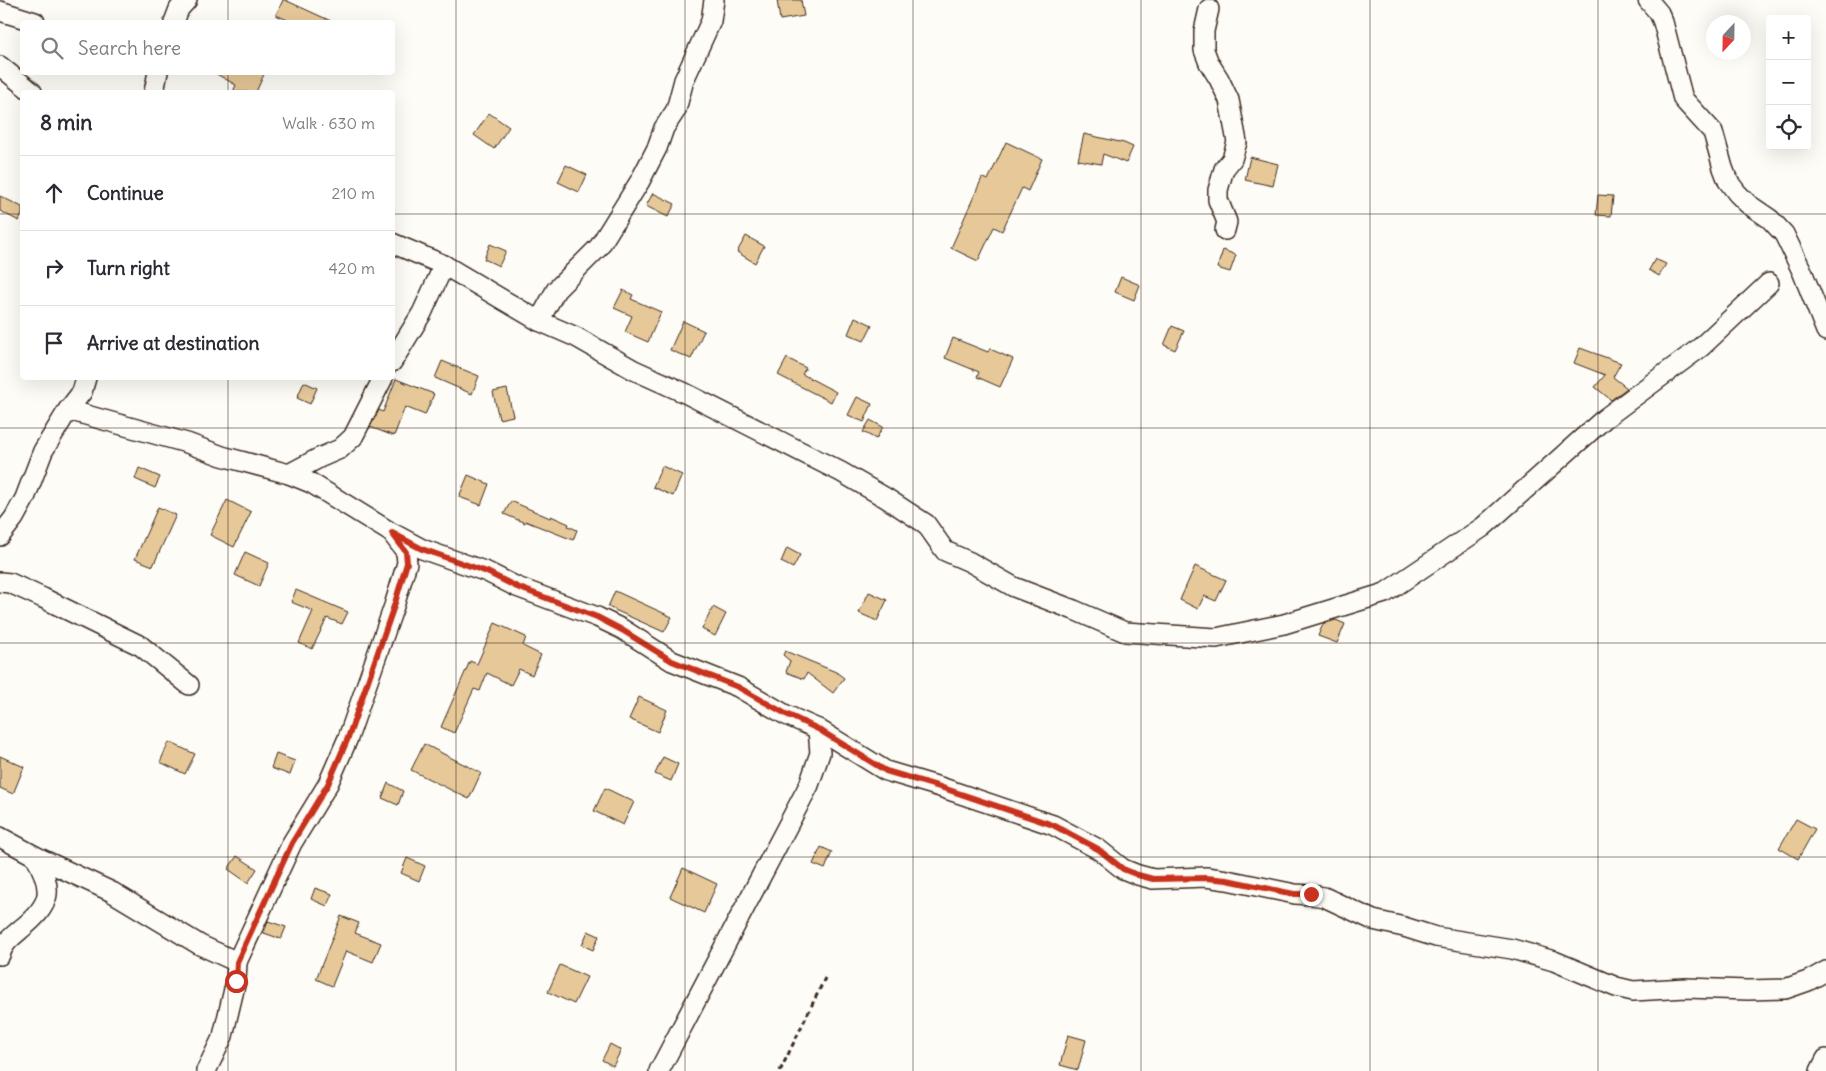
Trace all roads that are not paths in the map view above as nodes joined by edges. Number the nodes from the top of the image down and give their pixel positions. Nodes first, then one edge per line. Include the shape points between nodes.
1 (187, 0) edge
2 (714, 0) edge
3 (1648, 0) edge
4 (1210, 10) dead end
5 (0, 11) edge
6 (29, 20) edge
7 (175, 20) edge
8 (1, 71) edge
9 (157, 75) edge
10 (29, 90) edge
11 (154, 90) edge
12 (1225, 230) dead end
13 (395, 244) edge
14 (444, 265) junction
15 (1769, 283) dead end
16 (539, 321) junction
17 (1826, 331) edge
18 (395, 357) edge
19 (85, 380) edge
20 (382, 380) edge
21 (68, 410) junction
22 (290, 474) junction
23 (392, 533) junction
24 (0, 536) edge
25 (0, 582) edge
26 (189, 685) dead end
27 (818, 729) junction
28 (0, 837) edge
29 (35, 856) junction
30 (0, 955) edge
31 (237, 962) junction
32 (1826, 970) edge
33 (1826, 1059) edge
34 (206, 1071) edge
35 (658, 1071) edge
36 (1820, 1071) edge

1 - 7 street
2 - 16 street via 711,21 684,80 676,110 664,128 640,181 599,248 556,290
3 - 17 street via 1660,13 1683,99 1713,132 1728,181 1737,193 1784,234
4 - 12 street via 1204,31 1204,50 1229,100 1237,142 1218,190
5 - 6 street
8 - 10 street
9 - 11 street
13 - 14 street
14 - 16 street
14 - 18 street via 422,313
15 - 16 street via 1701,347 1604,419 1484,527 1384,593 1284,624 1216,638 1125,632 1014,587 945,551 926,524 842,472
19 - 21 street via 82,392
20 - 22 street via 353,436 340,449
21 - 22 street
21 - 24 street via 43,451 14,518
22 - 23 street via 318,487
23 - 27 street via 422,549 597,617 672,661 738,687
23 - 31 street via 406,552 407,563 348,738 328,784 292,843
25 - 26 street via 26,590 141,646
27 - 32 street via 886,771 1053,825 1098,849 1123,869 1153,879 1227,880 1324,897 1374,920 1436,937 1512,948 1633,991 1785,989
27 - 35 street via 820,753 809,785
28 - 29 street
29 - 30 street via 48,887 47,897 37,915 9,938
29 - 31 street via 112,892 200,945
31 - 34 street via 236,981 223,1036
33 - 36 street

